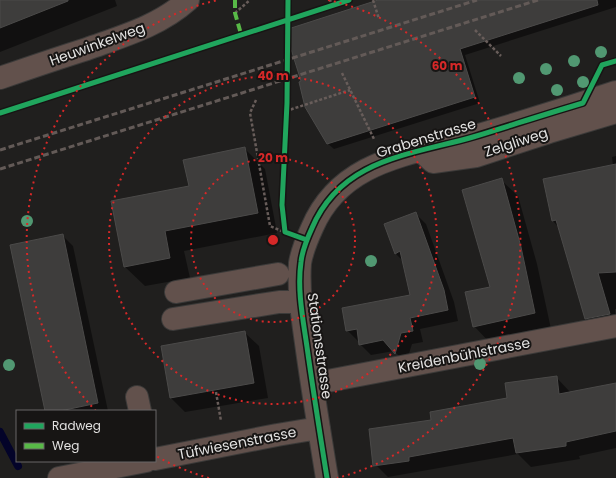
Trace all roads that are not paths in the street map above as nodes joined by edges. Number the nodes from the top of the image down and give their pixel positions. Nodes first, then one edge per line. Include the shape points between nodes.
1 (188, 0) edge
2 (0, 78) edge
3 (616, 92) edge
4 (616, 112) edge
5 (420, 150) junction
6 (307, 240) joint
7 (278, 274) dead end
8 (176, 292) dead end
9 (301, 302) junction
10 (173, 319) dead end
11 (616, 326) edge
12 (312, 384) junction
13 (319, 428) junction
14 (156, 459) edge
15 (141, 462) edge
16 (59, 478) edge
17 (328, 478) edge

1 - 2 street, Heuwinkelweg via 154,24 130,34
3 - 5 street, Grabenstrasse via 471,137
4 - 5 street, Zelgliweg via 476,156 433,162
5 - 6 street, Grabenstrasse via 382,162 352,178 332,194 318,213
6 - 9 street, Stationsstrasse via 301,261
7 - 8 street
9 - 10 street via 279,302
9 - 12 street, Stationsstrasse
11 - 12 street, Kreidenbühlstrasse
12 - 13 street, Stationsstrasse
13 - 14 street, Tüfwiesenstrasse
13 - 17 street, Stationsstrasse
15 - 16 street

